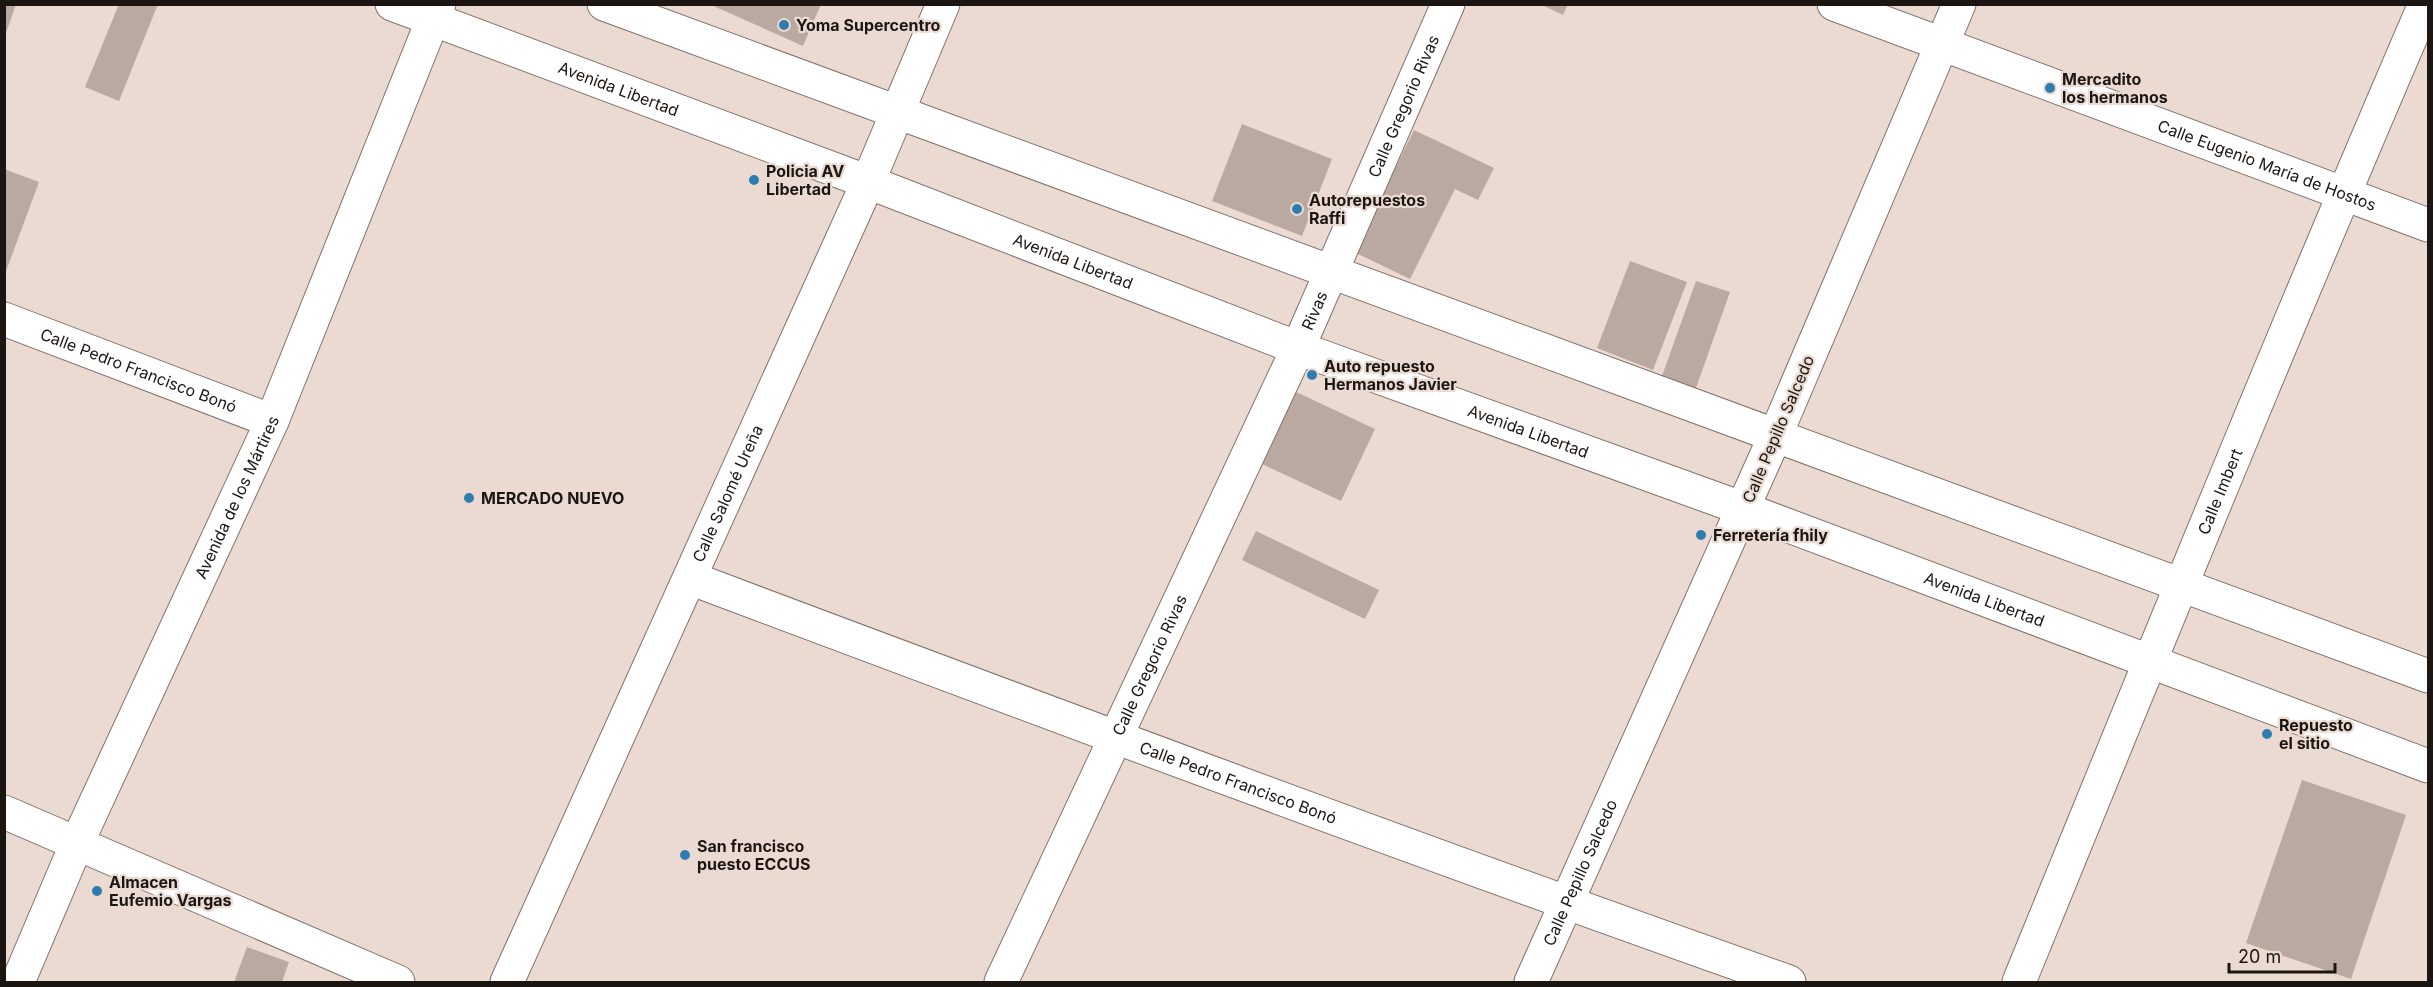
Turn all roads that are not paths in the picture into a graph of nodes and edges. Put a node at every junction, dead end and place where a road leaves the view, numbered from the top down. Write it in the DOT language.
graph roads {
  1 [pos="392,4"];
  2 [pos="604,4"];
  3 [pos="943,4"];
  4 [pos="1448,4"];
  5 [pos="1834,4"];
  6 [pos="1959,4"];
  7 [pos="2425,4"];
  8 [pos="437,12"];
  9 [pos="1943,45"];
  10 [pos="899,111"];
  11 [pos="868,182"];
  12 [pos="2343,194"];
  13 [pos="2428,225"];
  14 [pos="1331,272"];
  15 [pos="4,319"];
  16 [pos="1298,348"];
  17 [pos="272,421"];
  18 [pos="1776,434"];
  19 [pos="1744,509"];
  20 [pos="690,578"];
  21 [pos="2180,586"];
  22 [pos="2150,662"];
  23 [pos="2428,676"];
  24 [pos="1114,737"];
  25 [pos="2428,766"];
  26 [pos="4,812"];
  27 [pos="78,843"];
  28 [pos="1566,904"];
  29 [pos="18,982"];
  30 [pos="398,982"];
  31 [pos="507,982"];
  32 [pos="1001,982"];
  33 [pos="1532,982"];
  34 [pos="1789,982"];
  35 [pos="2019,982"];
  1 -- 8 [label="street, Avenida Libertad"];
  2 -- 10 [label="street"];
  3 -- 10 [label="street, Calle Salomé Ureña"];
  4 -- 14 [label="street, Calle Gregorio Rivas"];
  5 -- 9 [label="street, Calle Eugenio María de Hostos"];
  6 -- 9 [label="street, Calle Pepillo Salcedo"];
  7 -- 12 [label="street, Calle Imbert"];
  8 -- 11 [label="street, Avenida Libertad"];
  8 -- 17 [label="street, Avenida de los Mártires"];
  9 -- 12 [label="street, Calle Eugenio María de Hostos"];
  9 -- 18 [label="street, Calle Pepillo Salcedo"];
  10 -- 11 [label="street, Calle Salomé Ureña"];
  10 -- 14 [label="street"];
  11 -- 16 [label="street, Avenida Libertad"];
  11 -- 20 [label="street, Calle Salomé Ureña"];
  12 -- 13 [label="street, Calle Eugenio María de Hostos"];
  12 -- 21 [label="street, Calle Imbert"];
  14 -- 16 [label="street, Rivas"];
  14 -- 18 [label="street"];
  15 -- 17 [label="street, Calle Pedro Francisco Bonó"];
  16 -- 19 [label="street, Avenida Libertad"];
  16 -- 24 [label="street, Calle Gregorio Rivas"];
  17 -- 27 [label="street, Avenida de los Mártires"];
  18 -- 19 [label="street, Calle Pepillo Salcedo"];
  18 -- 21 [label="street"];
  19 -- 22 [label="street, Avenida Libertad"];
  19 -- 28 [label="street, Calle Pepillo Salcedo"];
  20 -- 24 [label="street, Calle Pedro Francisco Bonó"];
  20 -- 31 [label="street, Calle Salomé Ureña"];
  21 -- 22 [label="street, Calle Imbert"];
  21 -- 23 [label="street"];
  22 -- 25 [label="street, Avenida Libertad"];
  22 -- 35 [label="street, Calle Imbert"];
  24 -- 28 [label="street, Calle Pedro Francisco Bonó"];
  24 -- 32 [label="street, Calle Gregorio Rivas"];
  26 -- 27 [label="street"];
  27 -- 29 [label="street, Avenida de los Mártires"];
  27 -- 30 [label="street"];
  28 -- 33 [label="street, Calle Pepillo Salcedo"];
  28 -- 34 [label="street, Calle Pedro Francisco Bonó"];
}
